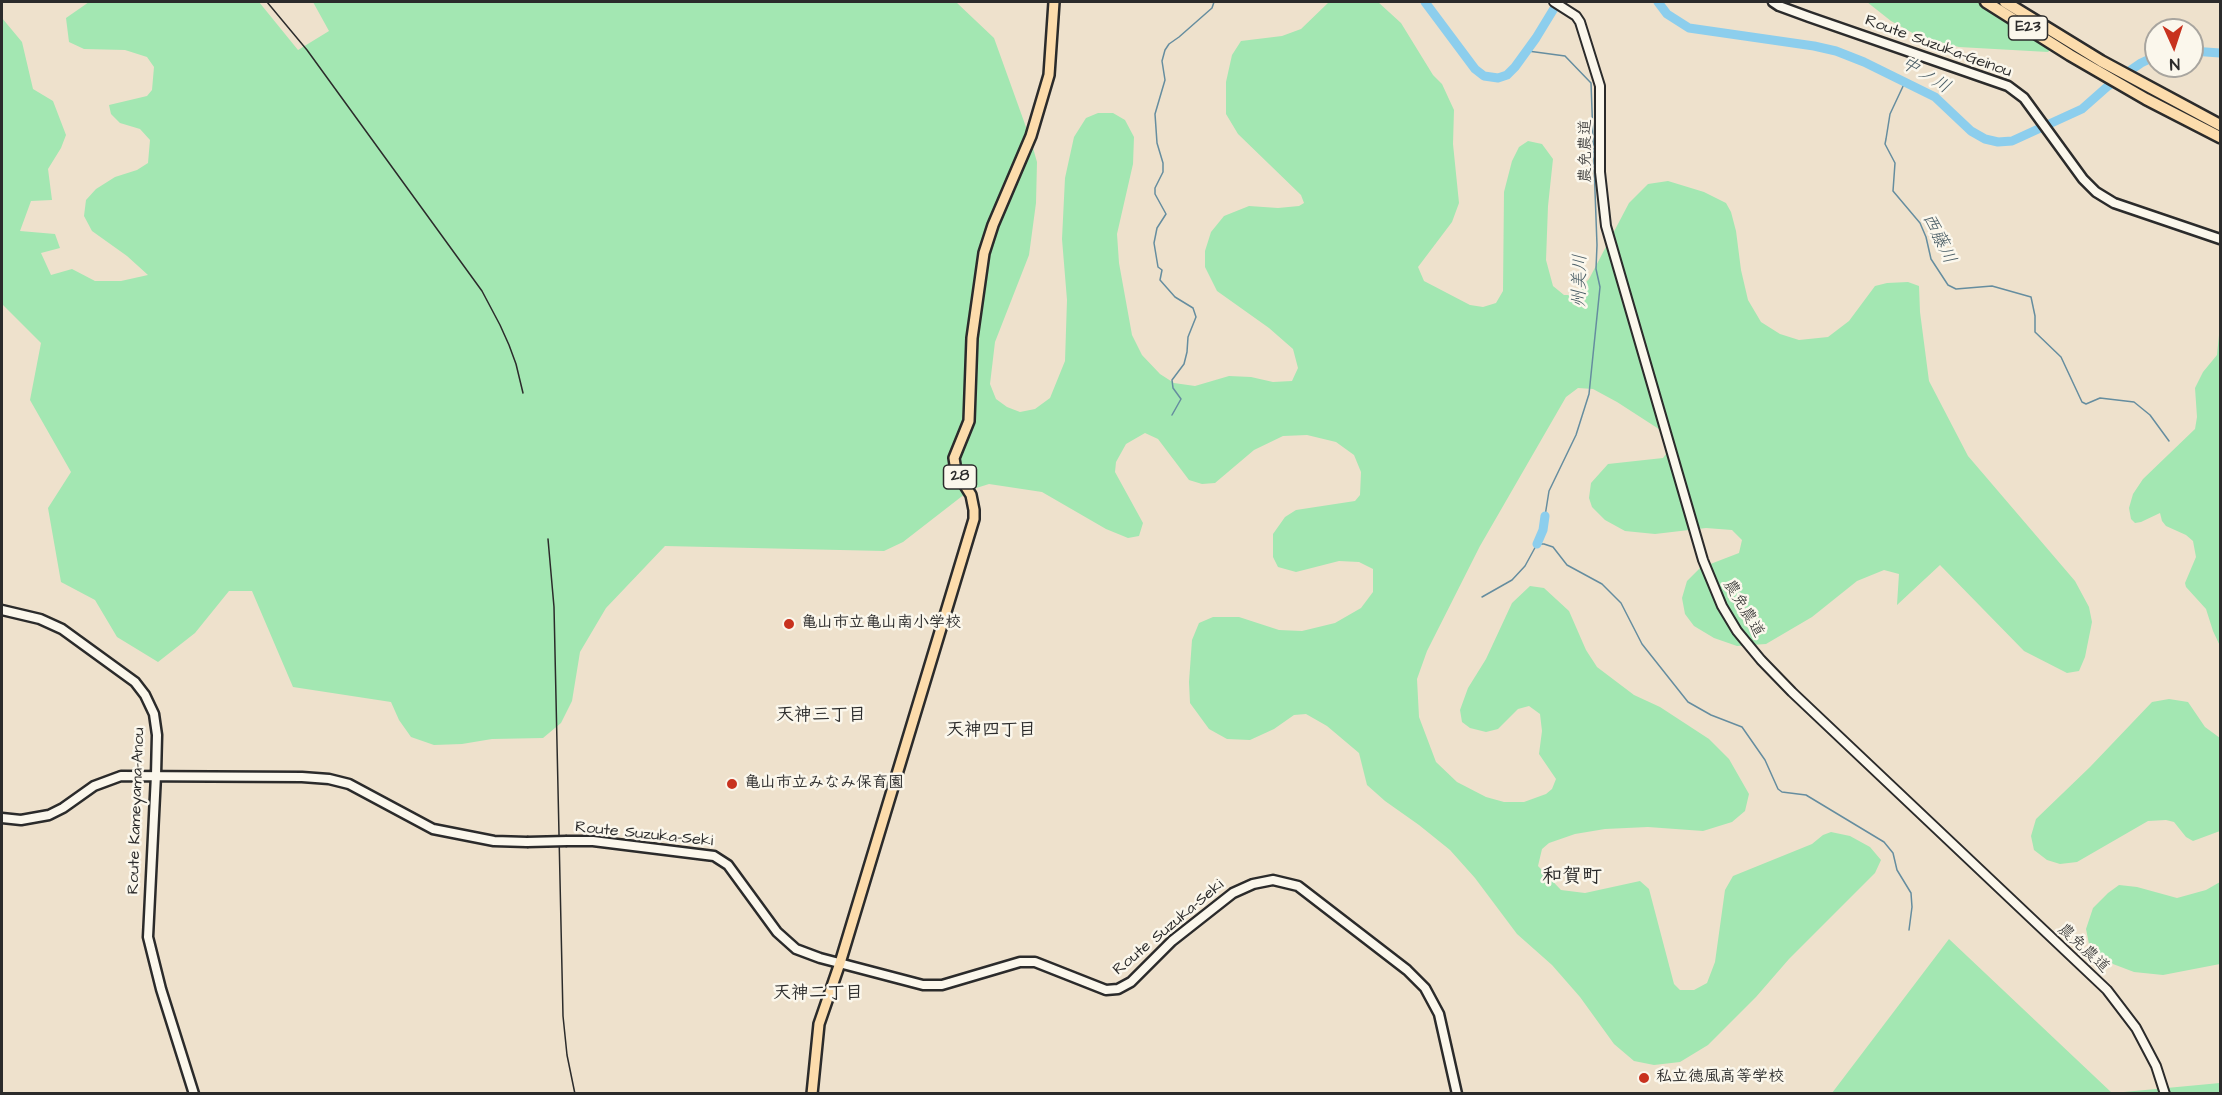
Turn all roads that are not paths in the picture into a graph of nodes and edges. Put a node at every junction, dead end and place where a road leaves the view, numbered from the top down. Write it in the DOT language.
graph roads {
  1 [pos="1054,2"];
  2 [pos="1554,2"];
  3 [pos="1773,2"];
  4 [pos="1986,2"];
  5 [pos="2005,2"];
  6 [pos="2073,50"];
  7 [pos="2149,94"];
  8 [pos="2220,125"];
  9 [pos="2220,137"];
  10 [pos="2220,238"];
  11 [pos="2,610"];
  12 [pos="156,775"];
  13 [pos="2,818"];
  14 [pos="840,963"];
  15 [pos="194,1094"];
  16 [pos="812,1094"];
  17 [pos="1457,1094"];
  18 [pos="2165,1094"];
  1 -- 14 [label="main road, 28"];
  2 -- 18 [label="street, 農免農道"];
  3 -- 10 [label="main road, Route Suzuka-Geinou"];
  4 -- 6 [label="highway, E23"];
  5 -- 6 [label="highway, E23"];
  6 -- 7 [label="highway, E23"];
  7 -- 8 [label="highway, E23"];
  7 -- 9 [label="highway, E23"];
  11 -- 12 [label="main road, Route Kameyama-Anou"];
  12 -- 13 [label="main road, Route Suzuka-Seki"];
  12 -- 14 [label="main road, Route Suzuka-Seki, bridge"];
  12 -- 15 [label="main road, Route Kameyama-Anou"];
  14 -- 16 [label="main road, 28"];
  14 -- 17 [label="main road, Route Suzuka-Seki"];
}
